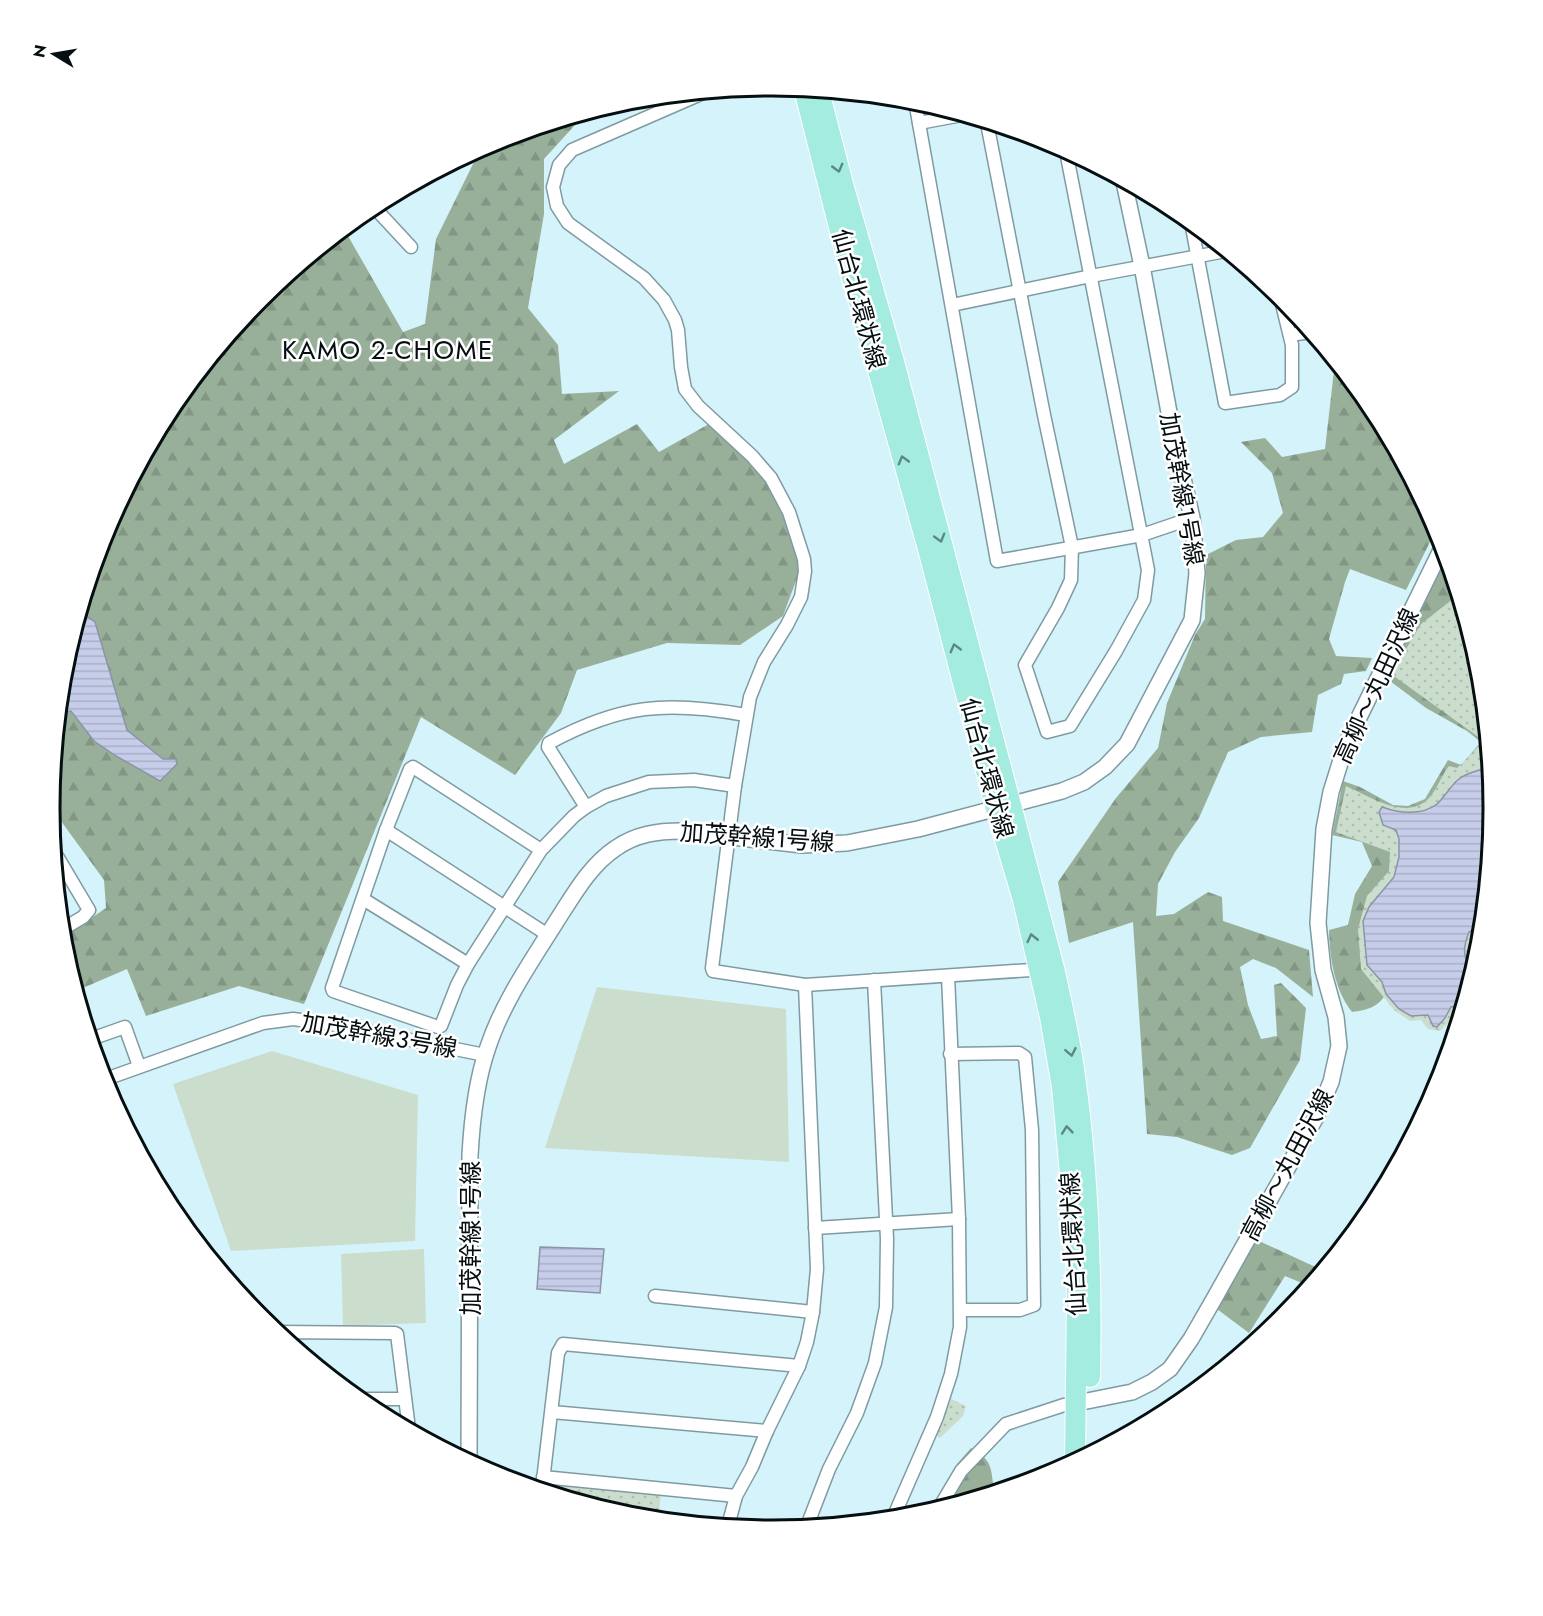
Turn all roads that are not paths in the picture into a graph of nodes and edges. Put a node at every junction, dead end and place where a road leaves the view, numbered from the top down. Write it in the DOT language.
graph roads {
  1 [pos="806,97"];
  2 [pos="821,98"];
  3 [pos="680,103"];
  4 [pos="917,112"];
  5 [pos="945,118"];
  6 [pos="919,123"];
  7 [pos="988,131"];
  8 [pos="1068,162"];
  9 [pos="1126,191"];
  10 [pos="380,214"];
  11 [pos="1194,236"];
  12 [pos="411,248"];
  13 [pos="1216,253"];
  14 [pos="1198,256"];
  15 [pos="1142,266"];
  16 [pos="1091,276"];
  17 [pos="1020,291"];
  18 [pos="952,305"];
  19 [pos="1285,316"];
  20 [pos="1301,333"];
  21 [pos="1290,335"];
  22 [pos="1192,518"];
  23 [pos="1142,535"];
  24 [pos="1072,547"];
  25 [pos="1437,558"];
  26 [pos="746,715"];
  27 [pos="735,786"];
  28 [pos="586,807"];
  29 [pos="1003,807"];
  30 [pos="386,830"];
  31 [pos="729,836"];
  32 [pos="541,850"];
  33 [pos="63,866"];
  34 [pos="363,898"];
  35 [pos="505,907"];
  36 [pos="70,925"];
  37 [pos="548,934"];
  38 [pos="468,964"];
  39 [pos="1047,969"];
  40 [pos="948,976"];
  41 [pos="874,980"];
  42 [pos="805,985"];
  43 [pos="98,1037"];
  44 [pos="950,1054"];
  45 [pos="485,1055"];
  46 [pos="139,1066"];
  47 [pos="113,1076"];
  48 [pos="959,1219"];
  49 [pos="886,1223"];
  50 [pos="815,1228"];
  51 [pos="655,1296"];
  52 [pos="961,1310"];
  53 [pos="813,1312"];
  54 [pos="290,1332"];
  55 [pos="799,1366"];
  56 [pos="405,1399"];
  57 [pos="376,1400"];
  58 [pos="1083,1402"];
  59 [pos="552,1412"];
  60 [pos="408,1419"];
  61 [pos="767,1431"];
  62 [pos="1087,1445"];
  63 [pos="1076,1450"];
  64 [pos="469,1451"];
  65 [pos="543,1483"];
  66 [pos="547,1483"];
  67 [pos="736,1496"];
  68 [pos="945,1498"];
  69 [pos="897,1508"];
  70 [pos="730,1518"];
  71 [pos="810,1518"];
  29 -- 1 [label="main road, 仙台北環状線, one-way"];
  2 -- 29 [label="main road, 仙台北環状線, one-way"];
  3 -- 26 [label="street"];
  4 -- 6 [label="street"];
  5 -- 6 [label="street"];
  6 -- 18 [label="street"];
  7 -- 17 [label="street"];
  8 -- 16 [label="street"];
  9 -- 15 [label="street, 加茂幹線1号線"];
  10 -- 12 [label="street"];
  11 -- 14 [label="street"];
  13 -- 14 [label="street"];
  14 -- 15 [label="street"];
  14 -- 21 [label="street"];
  15 -- 16 [label="street"];
  15 -- 22 [label="street, 加茂幹線1号線"];
  16 -- 17 [label="street"];
  16 -- 23 [label="street"];
  17 -- 18 [label="street"];
  17 -- 24 [label="street"];
  18 -- 24 [label="street"];
  19 -- 21 [label="street"];
  20 -- 21 [label="street"];
  22 -- 23 [label="street"];
  22 -- 29 [label="street, 加茂幹線1号線"];
  23 -- 24 [label="street"];
  23 -- 24 [label="street"];
  25 -- 58 [label="street, 高柳～丸田沢線"];
  26 -- 27 [label="street"];
  26 -- 28 [label="street"];
  27 -- 28 [label="street"];
  27 -- 31 [label="street"];
  28 -- 32 [label="street"];
  29 -- 31 [label="street, 加茂幹線1号線"];
  29 -- 39 [label="main road, 仙台北環状線"];
  30 -- 32 [label="street"];
  30 -- 34 [label="street"];
  30 -- 35 [label="street"];
  31 -- 37 [label="street, 加茂幹線1号線"];
  31 -- 42 [label="street"];
  32 -- 35 [label="street"];
  33 -- 36 [label="street"];
  34 -- 38 [label="street"];
  34 -- 38 [label="street"];
  35 -- 37 [label="street"];
  35 -- 38 [label="street"];
  37 -- 45 [label="street, 加茂幹線1号線"];
  39 -- 40 [label="street"];
  39 -- 58 [label="main road, 仙台北環状線"];
  40 -- 41 [label="street"];
  40 -- 44 [label="street"];
  41 -- 42 [label="street"];
  41 -- 49 [label="street"];
  42 -- 50 [label="street"];
  43 -- 46 [label="street"];
  44 -- 48 [label="street"];
  44 -- 52 [label="street"];
  45 -- 46 [label="street, 加茂幹線３号線"];
  45 -- 64 [label="street, 加茂幹線1号線"];
  46 -- 47 [label="street, 加茂幹線３号線"];
  48 -- 49 [label="street"];
  48 -- 52 [label="street"];
  49 -- 50 [label="street"];
  49 -- 71 [label="street"];
  50 -- 53 [label="street"];
  51 -- 53 [label="street"];
  52 -- 69 [label="street"];
  53 -- 55 [label="street"];
  54 -- 56 [label="street"];
  55 -- 59 [label="street"];
  55 -- 61 [label="street"];
  56 -- 57 [label="street"];
  56 -- 60 [label="street"];
  58 -- 62 [label="main road, 仙台北環状線"];
  58 -- 63 [label="main road, 仙台北環状線"];
  58 -- 68 [label="street"];
  59 -- 61 [label="street"];
  59 -- 65 [label="street"];
  61 -- 67 [label="street"];
  66 -- 67 [label="street"];
  67 -- 70 [label="street"];
}
